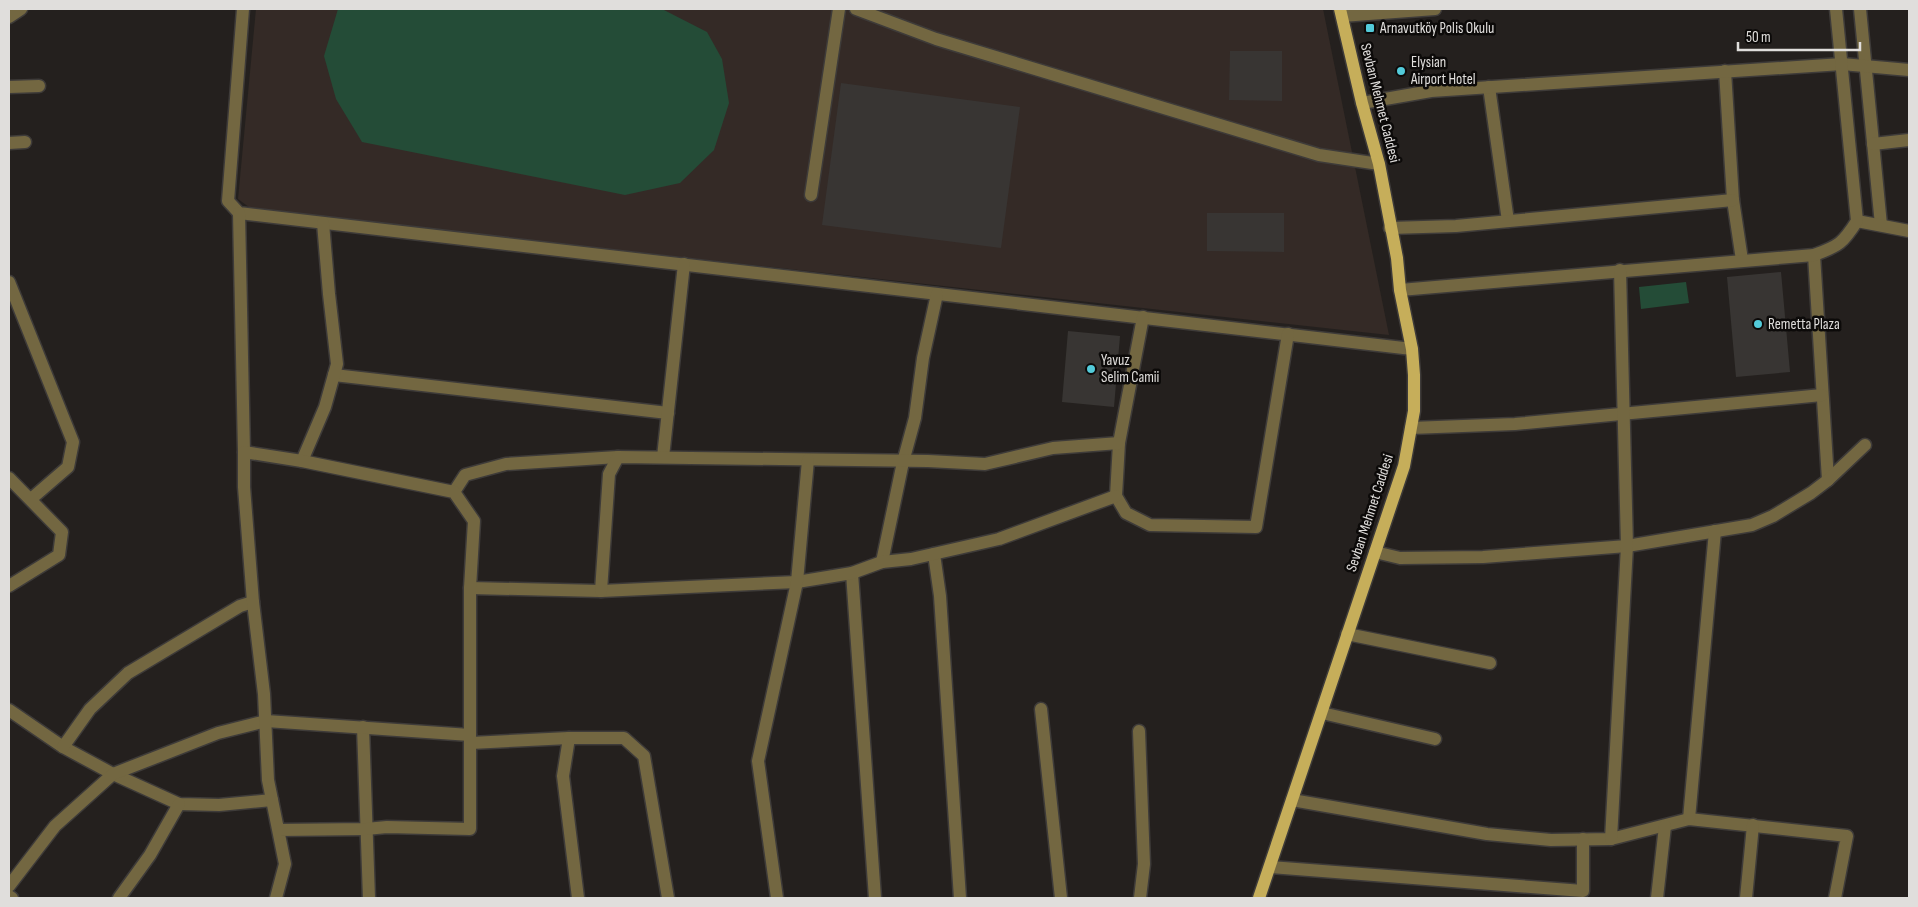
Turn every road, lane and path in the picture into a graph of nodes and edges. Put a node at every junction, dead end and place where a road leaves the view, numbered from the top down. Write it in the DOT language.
graph roads {
  1 [pos="21,9"];
  2 [pos="243,9"];
  3 [pos="839,9"];
  4 [pos="856,9"];
  5 [pos="1435,9"];
  6 [pos="1836,9"];
  7 [pos="1860,9"];
  8 [pos="1341,13"];
  9 [pos="9,17"];
  10 [pos="1842,64"];
  11 [pos="1866,66"];
  12 [pos="1909,70"];
  13 [pos="1725,71"];
  14 [pos="39,86"];
  15 [pos="9,87"];
  16 [pos="1490,87"];
  17 [pos="1362,103"];
  18 [pos="1909,140"];
  19 [pos="25,142"];
  20 [pos="9,143"];
  21 [pos="1873,144"];
  22 [pos="1379,164"];
  23 [pos="811,196"];
  24 [pos="1733,200"];
  25 [pos="239,213"];
  26 [pos="1857,221"];
  27 [pos="1508,222"];
  28 [pos="323,223"];
  29 [pos="1882,226"];
  30 [pos="1390,228"];
  31 [pos="1909,231"];
  32 [pos="1814,254"];
  33 [pos="1742,260"];
  34 [pos="684,264"];
  35 [pos="1620,270"];
  36 [pos="9,285"];
  37 [pos="1400,290"];
  38 [pos="937,294"];
  39 [pos="1143,318"];
  40 [pos="1288,334"];
  41 [pos="1412,349"];
  42 [pos="334,375"];
  43 [pos="1822,395"];
  44 [pos="668,413"];
  45 [pos="1624,414"];
  46 [pos="1411,428"];
  47 [pos="1119,443"];
  48 [pos="1865,445"];
  49 [pos="244,452"];
  50 [pos="618,457"];
  51 [pos="663,457"];
  52 [pos="808,460"];
  53 [pos="302,461"];
  54 [pos="904,462"];
  55 [pos="9,478"];
  56 [pos="1828,480"];
  57 [pos="454,492"];
  58 [pos="1116,496"];
  59 [pos="30,500"];
  60 [pos="1715,531"];
  61 [pos="1627,546"];
  62 [pos="1375,552"];
  63 [pos="934,554"];
  64 [pos="882,562"];
  65 [pos="852,574"];
  66 [pos="797,582"];
  67 [pos="9,586"];
  68 [pos="470,588"];
  69 [pos="601,591"];
  70 [pos="253,602"];
  71 [pos="1348,634"];
  72 [pos="1490,663"];
  73 [pos="1041,709"];
  74 [pos="9,710"];
  75 [pos="1322,712"];
  76 [pos="266,721"];
  77 [pos="363,727"];
  78 [pos="1138,732"];
  79 [pos="570,738"];
  80 [pos="470,739"];
  81 [pos="1435,739"];
  82 [pos="63,747"];
  83 [pos="112,774"];
  84 [pos="272,800"];
  85 [pos="1292,800"];
  86 [pos="179,804"];
  87 [pos="1689,819"];
  88 [pos="1665,826"];
  89 [pos="1753,826"];
  90 [pos="366,829"];
  91 [pos="278,830"];
  92 [pos="1583,839"];
  93 [pos="1612,839"];
  94 [pos="1270,867"];
  95 [pos="9,886"];
  96 [pos="119,898"];
  97 [pos="276,898"];
  98 [pos="369,898"];
  99 [pos="578,898"];
  100 [pos="668,898"];
  101 [pos="777,898"];
  102 [pos="875,898"];
  103 [pos="960,898"];
  104 [pos="1061,898"];
  105 [pos="1140,898"];
  106 [pos="1259,898"];
  107 [pos="1657,898"];
  108 [pos="1746,898"];
  109 [pos="1835,898"];
  1 -- 9 [label="street"];
  2 -- 25 [label="street"];
  3 -- 23 [label="street"];
  4 -- 22 [label="street"];
  5 -- 8 [label="street"];
  6 -- 10 [label="street"];
  7 -- 11 [label="street"];
  8 -- 17 [label="main road, Sevban Mehmet Caddesi"];
  10 -- 11 [label="street"];
  10 -- 13 [label="street"];
  10 -- 26 [label="street"];
  11 -- 12 [label="street"];
  11 -- 21 [label="street"];
  13 -- 16 [label="street"];
  13 -- 24 [label="street"];
  14 -- 15 [label="street"];
  16 -- 17 [label="street"];
  16 -- 27 [label="street"];
  17 -- 22 [label="main road, Sevban Mehmet Caddesi"];
  18 -- 21 [label="street"];
  19 -- 20 [label="street"];
  21 -- 29 [label="street"];
  22 -- 30 [label="main road, Sevban Mehmet Caddesi"];
  24 -- 27 [label="street"];
  24 -- 33 [label="street"];
  25 -- 28 [label="street"];
  25 -- 49 [label="street"];
  26 -- 29 [label="street"];
  26 -- 32 [label="street"];
  27 -- 30 [label="street"];
  28 -- 34 [label="street"];
  28 -- 42 [label="street"];
  29 -- 31 [label="street"];
  30 -- 37 [label="main road, Sevban Mehmet Caddesi"];
  32 -- 33 [label="street"];
  32 -- 43 [label="street"];
  33 -- 35 [label="street"];
  34 -- 38 [label="street"];
  34 -- 44 [label="street"];
  35 -- 37 [label="street"];
  35 -- 45 [label="street"];
  36 -- 59 [label="street"];
  37 -- 41 [label="main road, Sevban Mehmet Caddesi"];
  38 -- 39 [label="street"];
  38 -- 54 [label="street"];
  39 -- 40 [label="street"];
  39 -- 47 [label="street"];
  40 -- 41 [label="street"];
  40 -- 58 [label="street"];
  41 -- 46 [label="main road, Sevban Mehmet Caddesi"];
  42 -- 44 [label="street"];
  42 -- 53 [label="street"];
  43 -- 45 [label="street"];
  43 -- 56 [label="street"];
  44 -- 51 [label="street"];
  45 -- 46 [label="street"];
  45 -- 61 [label="street"];
  46 -- 62 [label="main road, Sevban Mehmet Caddesi"];
  47 -- 54 [label="street"];
  47 -- 58 [label="street"];
  48 -- 56 [label="street"];
  49 -- 53 [label="street"];
  49 -- 70 [label="street"];
  50 -- 51 [label="street"];
  50 -- 57 [label="street"];
  50 -- 69 [label="street"];
  51 -- 52 [label="street"];
  52 -- 54 [label="street"];
  52 -- 66 [label="street"];
  53 -- 57 [label="street"];
  54 -- 64 [label="street"];
  55 -- 59 [label="street"];
  56 -- 60 [label="street"];
  57 -- 68 [label="street"];
  58 -- 63 [label="street"];
  59 -- 67 [label="street"];
  60 -- 61 [label="street"];
  60 -- 87 [label="street"];
  61 -- 62 [label="street"];
  61 -- 93 [label="street"];
  62 -- 71 [label="main road, Sevban Mehmet Caddesi"];
  63 -- 64 [label="street"];
  63 -- 103 [label="street"];
  64 -- 65 [label="street"];
  65 -- 66 [label="street"];
  65 -- 102 [label="street"];
  66 -- 69 [label="street"];
  66 -- 101 [label="street"];
  68 -- 69 [label="street"];
  68 -- 80 [label="street"];
  70 -- 76 [label="street"];
  70 -- 82 [label="street"];
  71 -- 72 [label="street"];
  71 -- 75 [label="main road, Sevban Mehmet Caddesi"];
  73 -- 104 [label="street"];
  74 -- 82 [label="street"];
  75 -- 81 [label="street"];
  75 -- 85 [label="main road, Sevban Mehmet Caddesi"];
  76 -- 77 [label="street"];
  76 -- 83 [label="street"];
  76 -- 84 [label="street"];
  77 -- 80 [label="street"];
  77 -- 90 [label="street"];
  78 -- 105 [label="street"];
  79 -- 80 [label="street"];
  79 -- 99 [label="street"];
  79 -- 100 [label="street"];
  80 -- 90 [label="street"];
  82 -- 83 [label="street"];
  83 -- 86 [label="street"];
  83 -- 95 [label="street"];
  84 -- 86 [label="street"];
  84 -- 91 [label="street"];
  85 -- 92 [label="street"];
  85 -- 94 [label="main road, Sevban Mehmet Caddesi"];
  86 -- 96 [label="street"];
  87 -- 88 [label="street"];
  87 -- 89 [label="street"];
  88 -- 93 [label="street"];
  88 -- 107 [label="street"];
  89 -- 108 [label="street"];
  89 -- 109 [label="street"];
  90 -- 91 [label="street"];
  90 -- 98 [label="street"];
  91 -- 97 [label="street"];
  92 -- 93 [label="street"];
  92 -- 94 [label="street"];
  94 -- 106 [label="main road, Sevban Mehmet Caddesi"];
}
